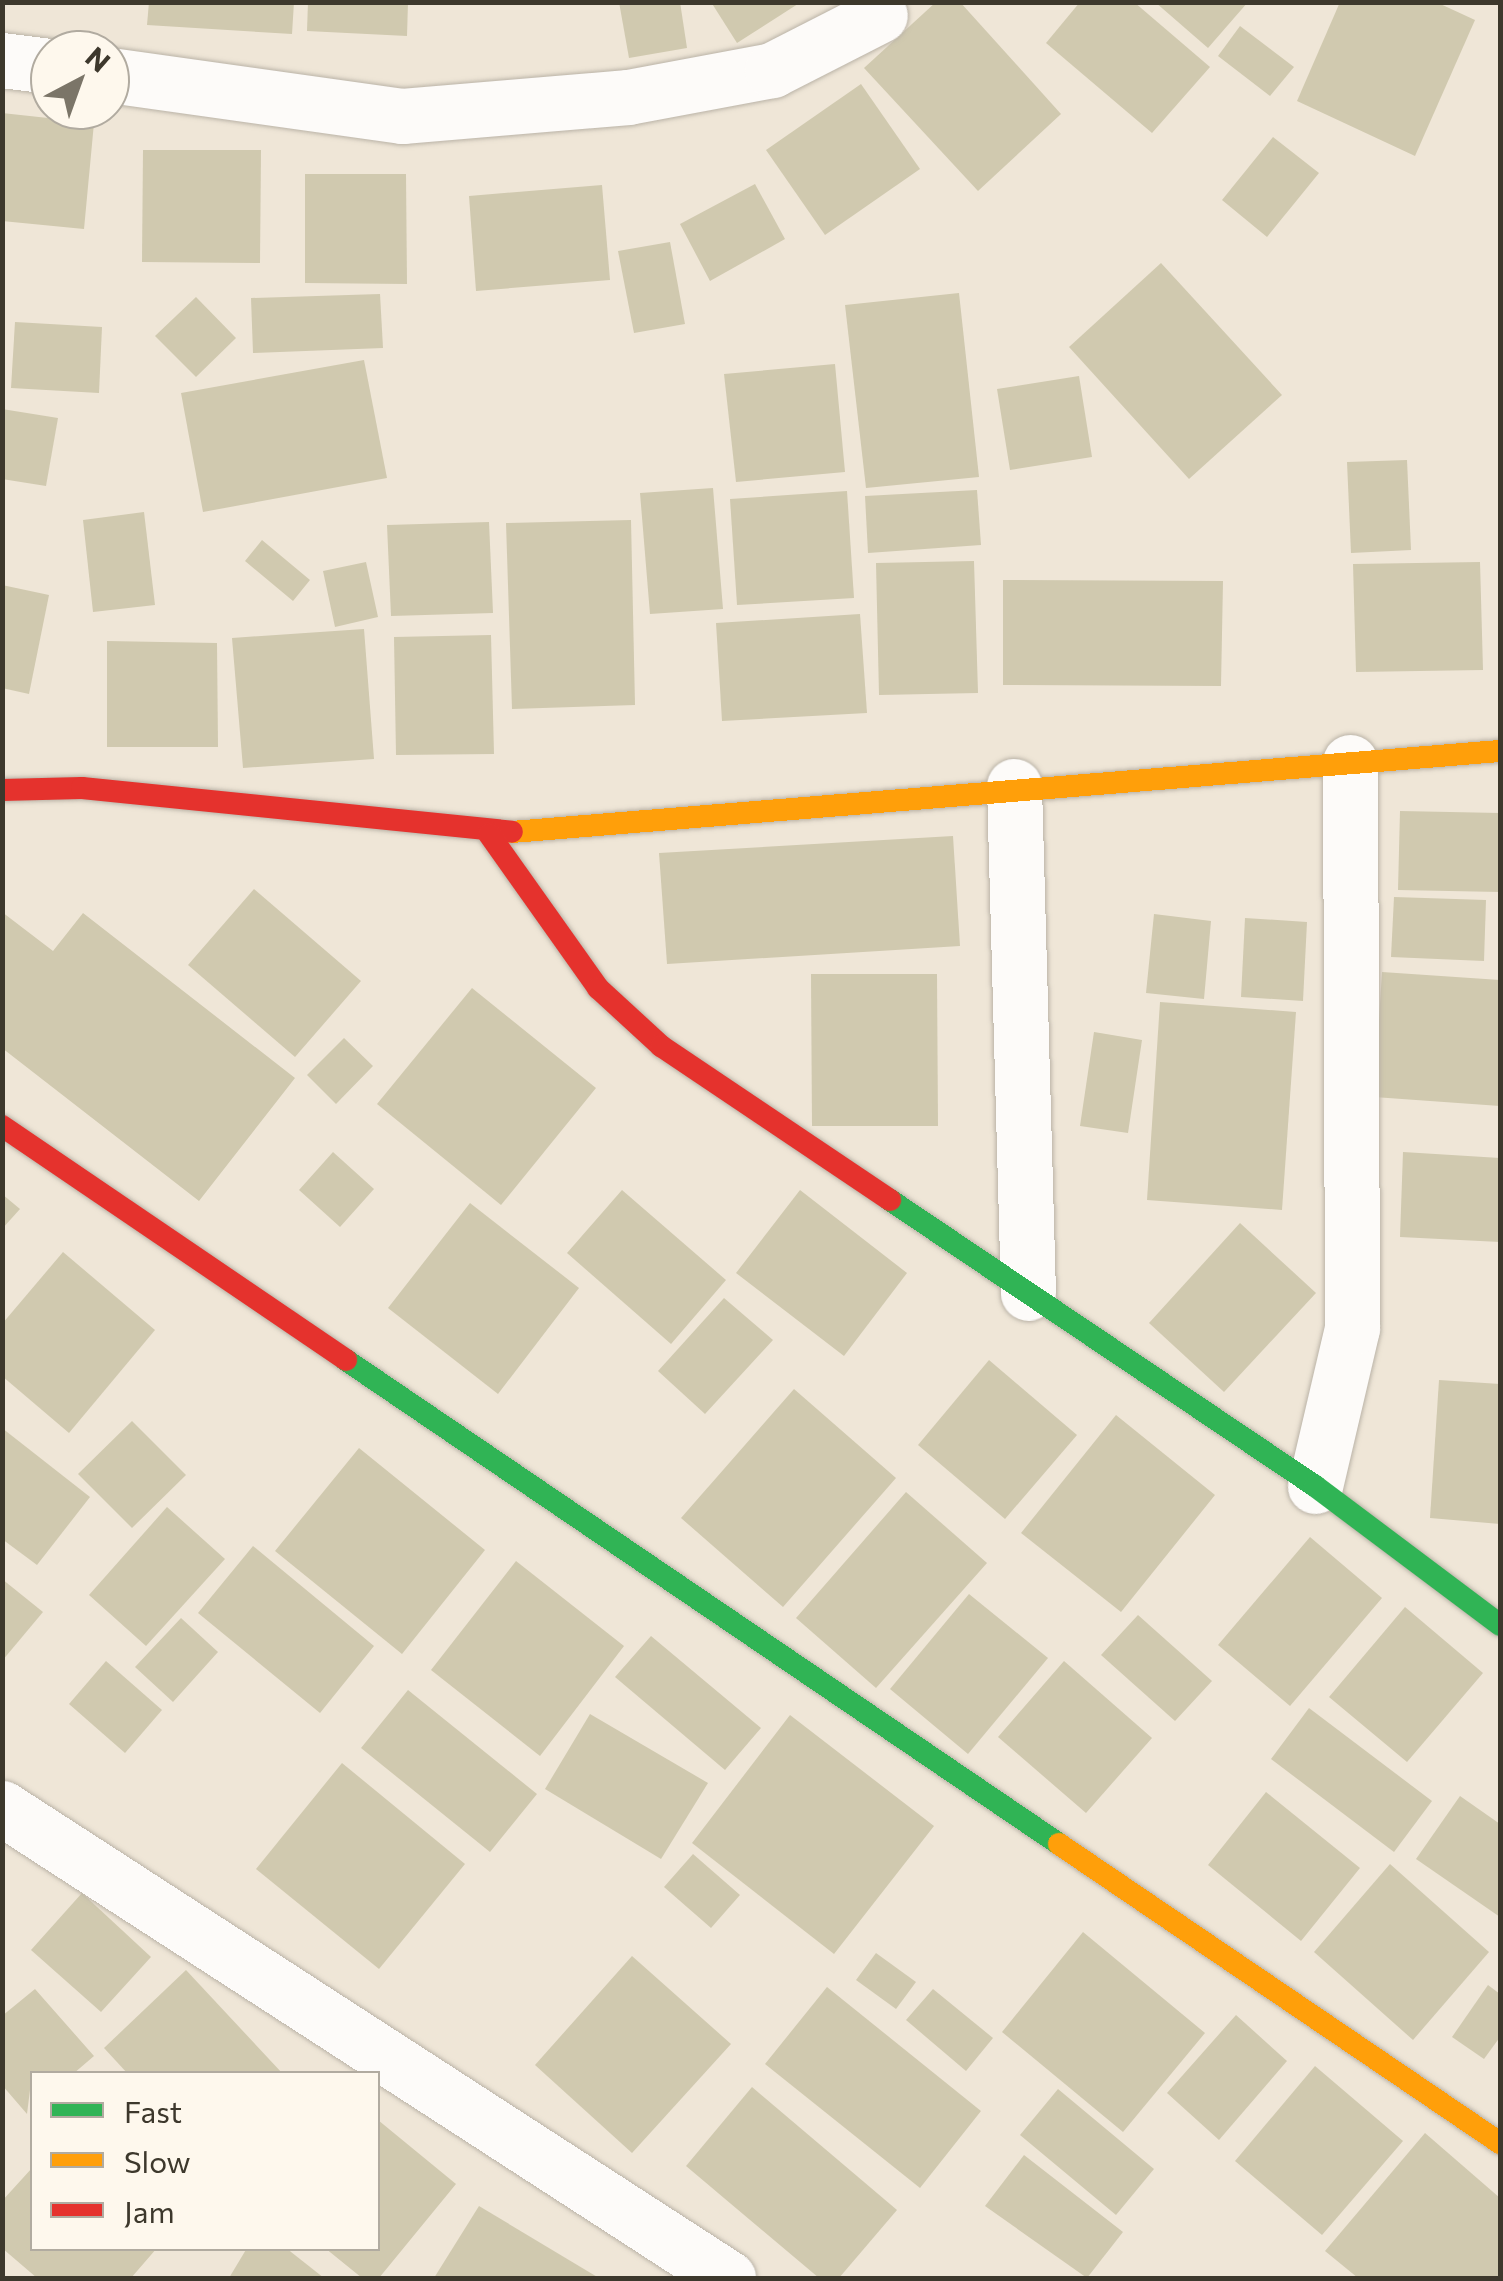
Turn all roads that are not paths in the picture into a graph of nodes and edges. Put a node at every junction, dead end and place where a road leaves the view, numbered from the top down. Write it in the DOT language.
graph roads {
  1 [pos="880,15"];
  2 [pos="2,60"];
  3 [pos="30,64"];
  4 [pos="130,78"];
  5 [pos="1500,751"];
  6 [pos="1350,762"];
  7 [pos="1014,786"];
  8 [pos="2,790"];
  9 [pos="489,834"];
  10 [pos="2,1126"];
  11 [pos="1028,1293"];
  12 [pos="1315,1486"];
  13 [pos="1500,1626"];
  14 [pos="2,1808"];
  15 [pos="1500,2143"];
  16 [pos="728,2278"];
  1 -- 4 [label="street"];
  2 -- 3 [label="street"];
  5 -- 6 [label="street"];
  6 -- 7 [label="street"];
  6 -- 12 [label="street"];
  7 -- 9 [label="street"];
  7 -- 11 [label="street"];
  8 -- 9 [label="street"];
  9 -- 11 [label="street"];
  10 -- 15 [label="street"];
  11 -- 12 [label="street"];
  12 -- 13 [label="street"];
  14 -- 16 [label="street"];
}
